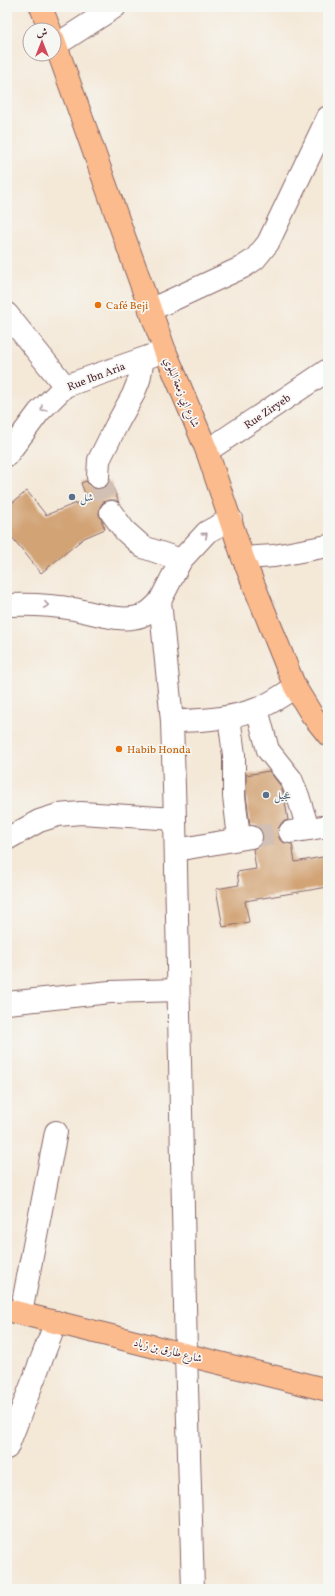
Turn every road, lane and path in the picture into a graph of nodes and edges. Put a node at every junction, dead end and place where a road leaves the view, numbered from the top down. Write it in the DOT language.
graph roads {
  1 [pos="41,7"];
  2 [pos="115,7"];
  3 [pos="47,22"];
  4 [pos="62,34"];
  5 [pos="62,62"];
  6 [pos="328,117"];
  7 [pos="150,310"];
  8 [pos="7,314"];
  9 [pos="165,351"];
  10 [pos="143,359"];
  11 [pos="328,370"];
  12 [pos="65,386"];
  13 [pos="206,451"];
  14 [pos="7,455"];
  15 [pos="98,477"];
  16 [pos="111,512"];
  17 [pos="231,519"];
  18 [pos="328,546"];
  19 [pos="243,558"];
  20 [pos="181,560"];
  21 [pos="160,601"];
  22 [pos="7,605"];
  23 [pos="294,687"];
  24 [pos="257,709"];
  25 [pos="228,717"];
  26 [pos="172,721"];
  27 [pos="328,734"];
  28 [pos="268,750"];
  29 [pos="234,755"];
  30 [pos="175,819"];
  31 [pos="309,829"];
  32 [pos="7,839"];
  33 [pos="176,850"];
  34 [pos="178,990"];
  35 [pos="7,1003"];
  36 [pos="56,1132"];
  37 [pos="14,1311"];
  38 [pos="56,1322"];
  39 [pos="186,1354"];
  40 [pos="328,1390"];
  41 [pos="7,1448"];
  42 [pos="193,1589"];
  1 -- 3 [label="main road, شارع ابي زمعة البلوي"];
  2 -- 4 [label="street"];
  5 -- 7 [label="main road, شارع ابي زمعة البلوي"];
  6 -- 7 [label="street"];
  7 -- 9 [label="main road, شارع ابي زمعة البلوي"];
  8 -- 12 [label="street"];
  9 -- 10 [label="street, Rue Ibn Aria"];
  9 -- 13 [label="main road, شارع ابي زمعة البلوي"];
  10 -- 12 [label="street, Rue Ibn Aria"];
  10 -- 15 [label="street"];
  11 -- 13 [label="street, Rue Ziryeb"];
  12 -- 14 [label="street, Rue Ibn Aria, one-way"];
  13 -- 17 [label="main road, شارع ابي زمعة البلوي"];
  16 -- 20 [label="street"];
  17 -- 19 [label="main road, شارع ابي زمعة البلوي"];
  20 -- 17 [label="street, one-way"];
  18 -- 19 [label="street"];
  19 -- 23 [label="main road, شارع ابي زمعة البلوي"];
  20 -- 21 [label="street"];
  22 -- 21 [label="street, one-way"];
  21 -- 26 [label="street"];
  23 -- 24 [label="street"];
  23 -- 27 [label="main road, شارع ابي زمعة البلوي"];
  24 -- 25 [label="street"];
  24 -- 28 [label="street"];
  25 -- 26 [label="street"];
  25 -- 29 [label="street"];
  26 -- 30 [label="street"];
  28 -- 29 [label="street"];
  28 -- 31 [label="street"];
  29 -- 33 [label="street"];
  30 -- 32 [label="street"];
  30 -- 33 [label="street"];
  33 -- 34 [label="street"];
  34 -- 35 [label="street"];
  34 -- 39 [label="street"];
  36 -- 37 [label="street"];
  37 -- 38 [label="main road, شارع طارق بن زياد"];
  38 -- 39 [label="main road, شارع طارق بن زياد"];
  38 -- 41 [label="street"];
  39 -- 40 [label="main road, شارع طارق بن زياد"];
  39 -- 42 [label="street"];
}
